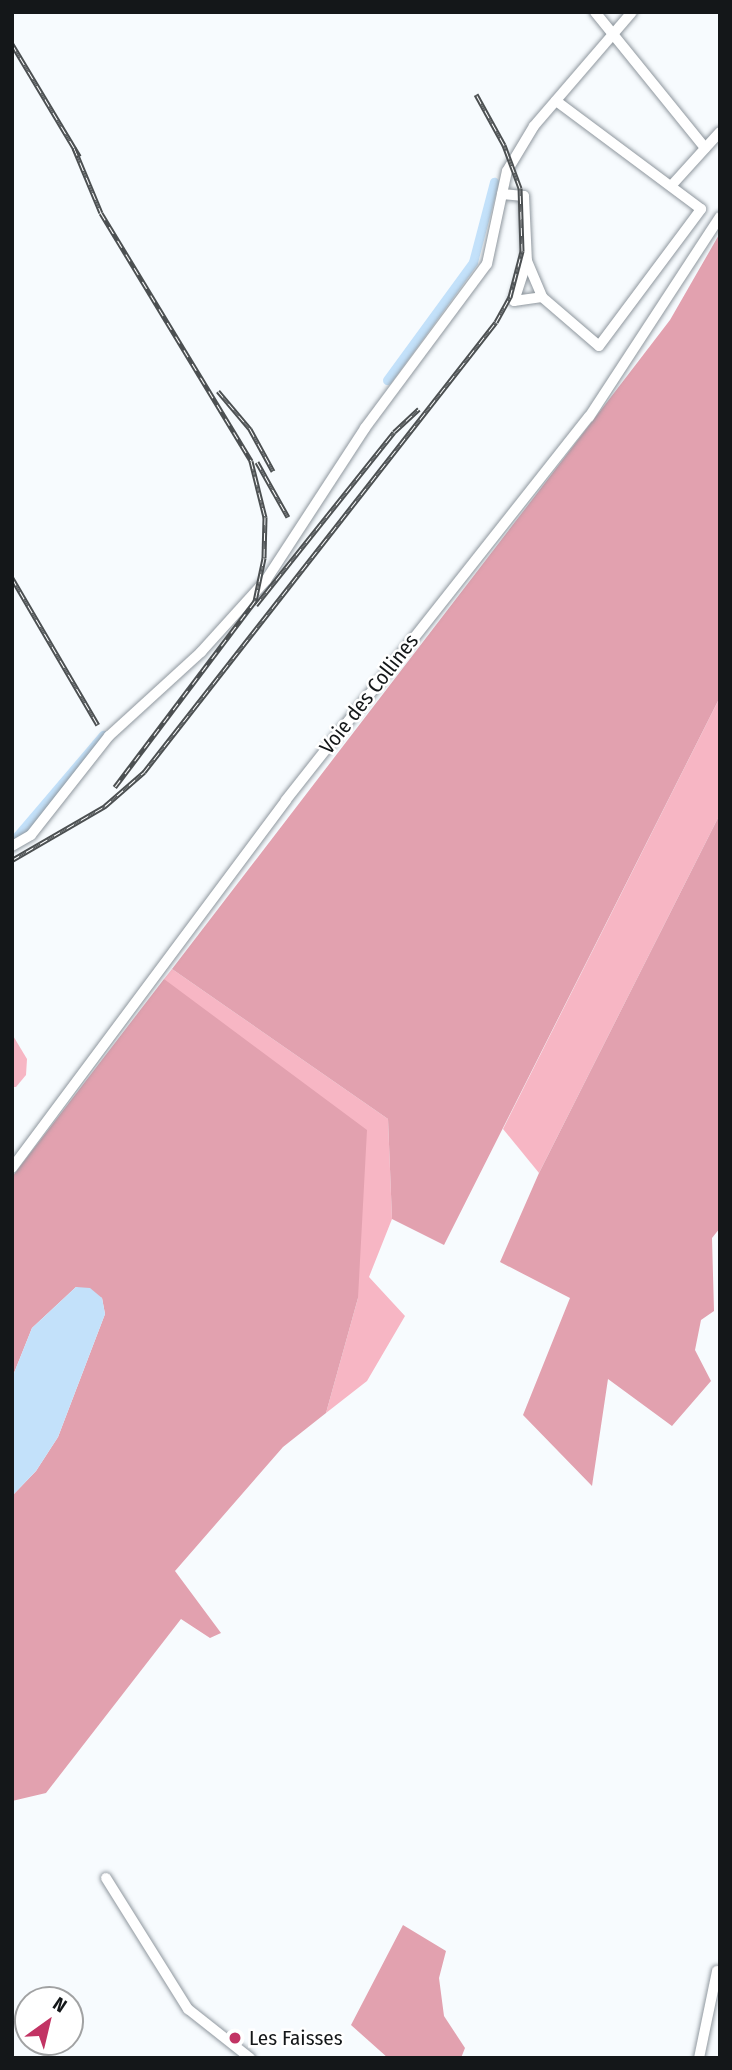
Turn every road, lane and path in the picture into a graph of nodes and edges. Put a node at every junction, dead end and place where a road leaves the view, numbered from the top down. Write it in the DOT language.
graph roads {
  1 [pos="595,12"];
  2 [pos="632,12"];
  3 [pos="612,36"];
  4 [pos="556,101"];
  5 [pos="720,132"];
  6 [pos="705,148"];
  7 [pos="671,186"];
  8 [pos="502,194"];
  9 [pos="720,217"];
  10 [pos="527,261"];
  11 [pos="542,297"];
  12 [pos="12,846"];
  13 [pos="12,1168"];
  14 [pos="106,1878"];
  15 [pos="717,1971"];
  16 [pos="250,2058"];
  17 [pos="699,2058"];
  1 -- 3 [label="street"];
  2 -- 3 [label="street"];
  3 -- 4 [label="street"];
  3 -- 6 [label="street"];
  4 -- 7 [label="street"];
  4 -- 8 [label="street"];
  5 -- 6 [label="street"];
  6 -- 7 [label="street"];
  7 -- 11 [label="street"];
  8 -- 10 [label="street"];
  8 -- 12 [label="street"];
  9 -- 13 [label="street, Voie des Collines"];
  10 -- 11 [label="street"];
  10 -- 11 [label="street"];
  14 -- 16 [label="street"];
  15 -- 17 [label="street"];
}
